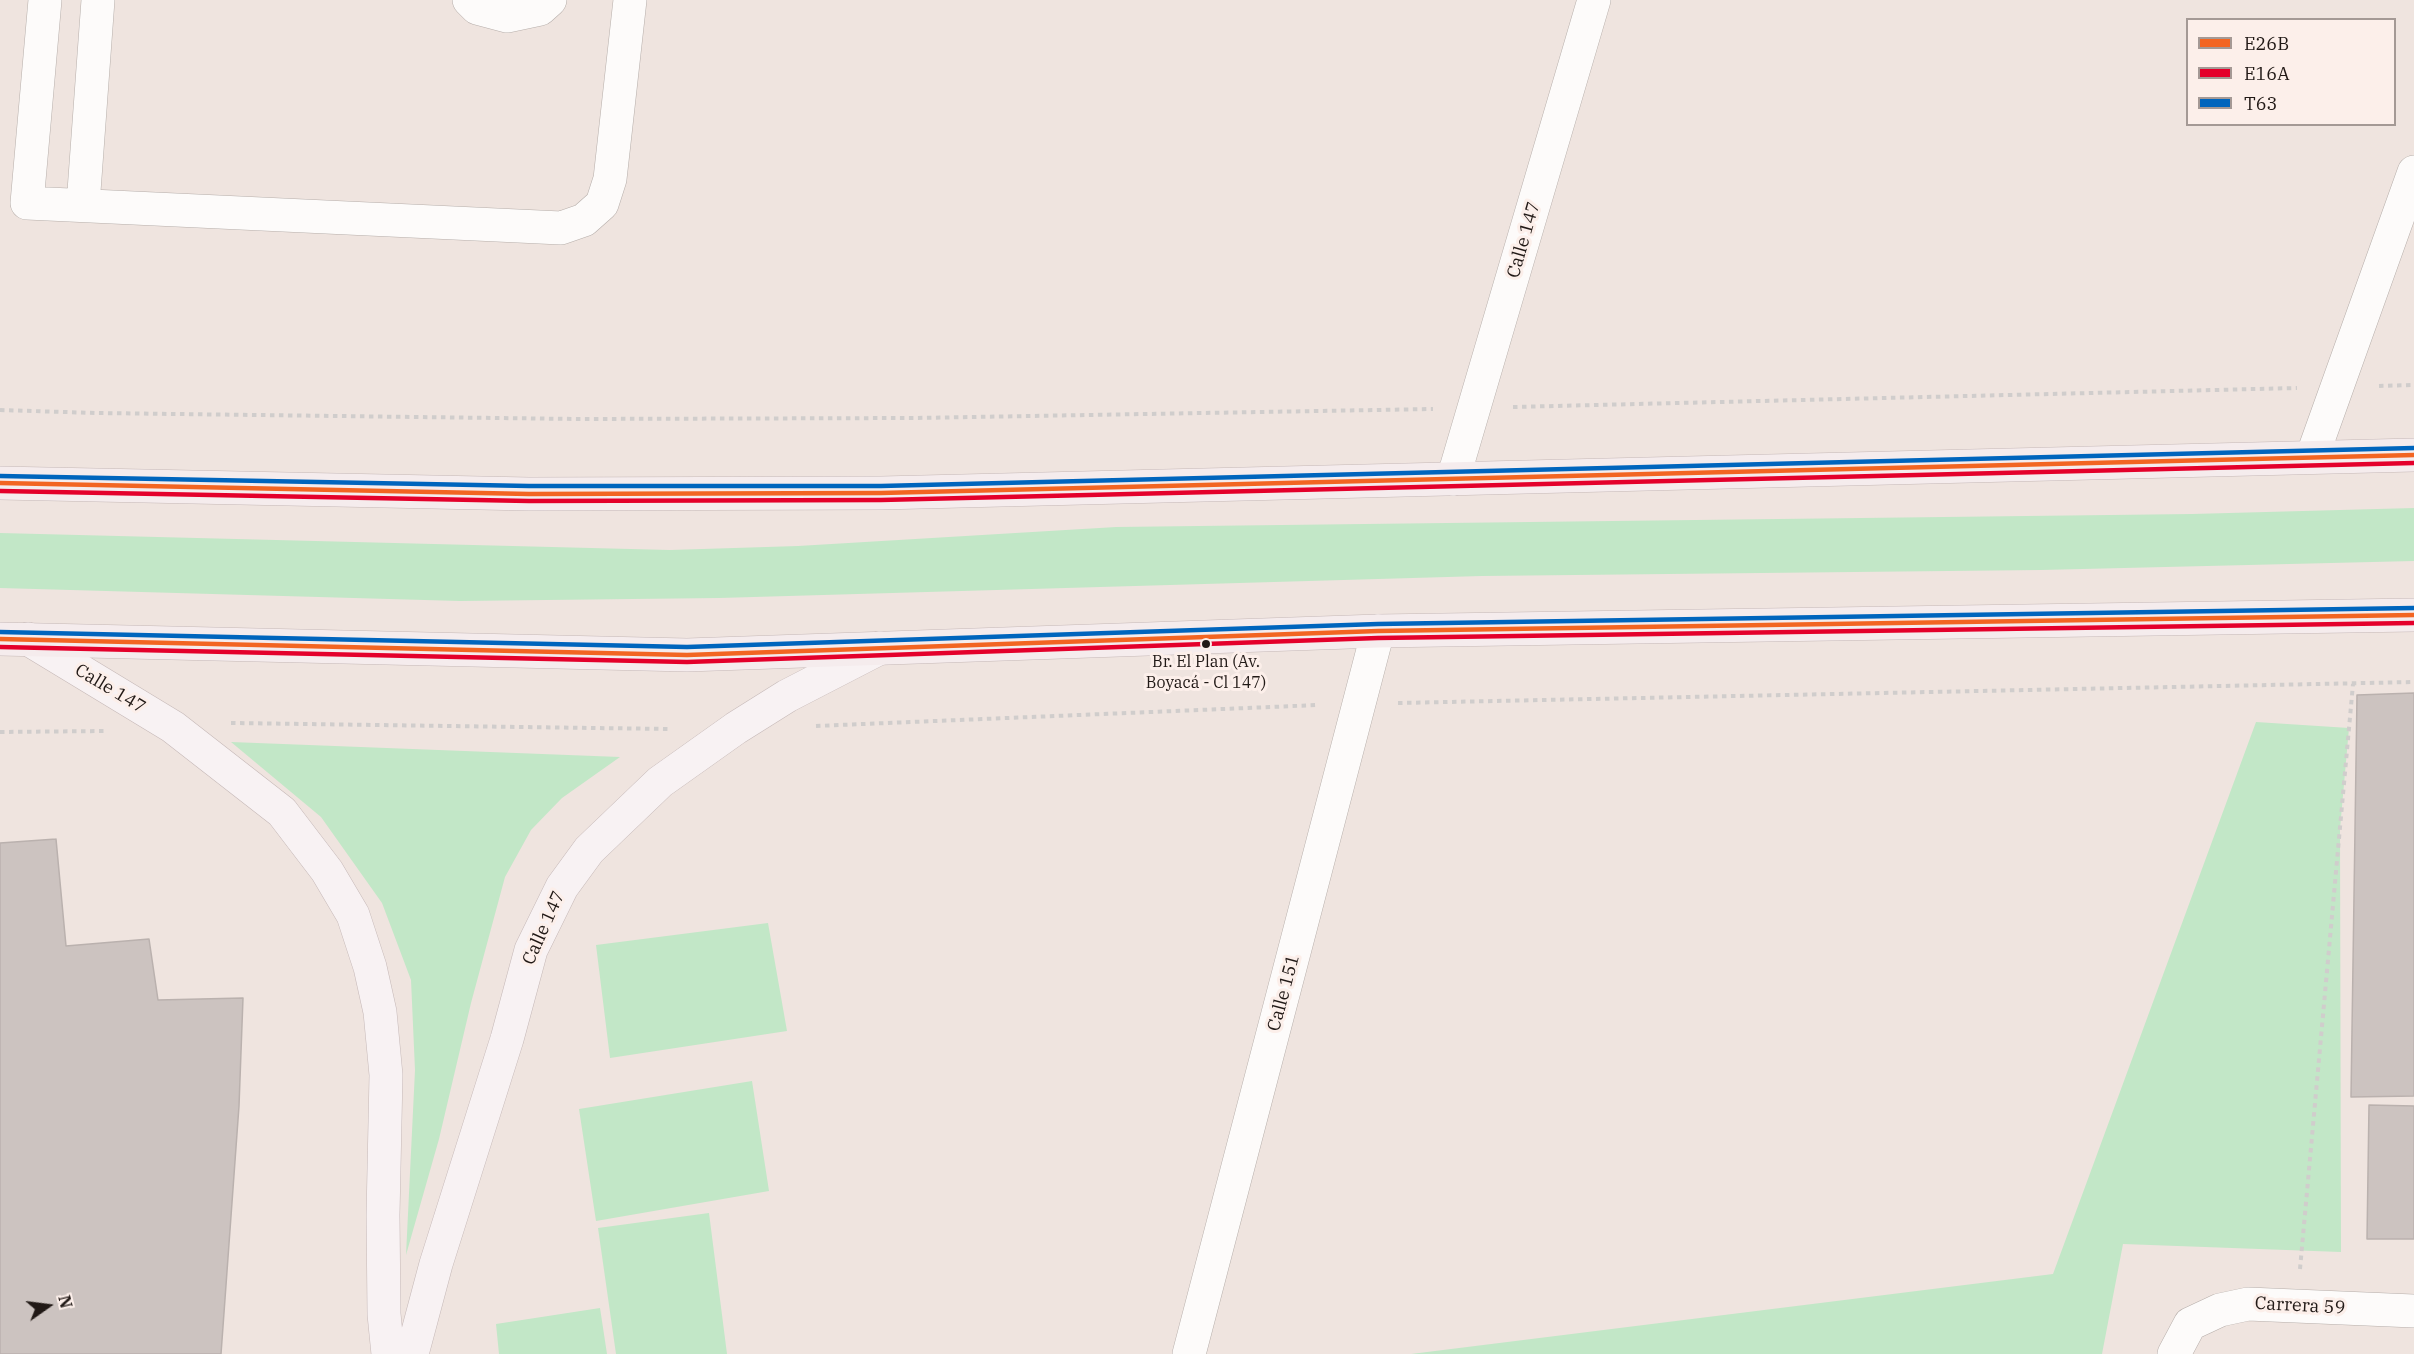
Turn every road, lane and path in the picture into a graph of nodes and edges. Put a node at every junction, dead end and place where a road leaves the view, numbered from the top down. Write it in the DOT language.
graph roads {
  1 [pos="45,0"];
  2 [pos="98,0"];
  3 [pos="469,0"];
  4 [pos="550,0"];
  5 [pos="630,0"];
  6 [pos="1594,0"];
  7 [pos="2414,172"];
  8 [pos="83,205"];
  9 [pos="2414,385"];
  10 [pos="2336,387"];
  11 [pos="1474,408"];
  12 [pos="0,410"];
  13 [pos="2414,456"];
  14 [pos="2312,458"];
  15 [pos="1453,479"];
  16 [pos="0,483"];
  17 [pos="2414,615"];
  18 [pos="1378,631"];
  19 [pos="14,639"];
  20 [pos="880,648"];
  21 [pos="2414,682"];
  22 [pos="2353,684"];
  23 [pos="1359,704"];
  24 [pos="806,726"];
  25 [pos="173,727"];
  26 [pos="669,729"];
  27 [pos="106,731"];
  28 [pos="0,732"];
  29 [pos="2298,1306"];
  30 [pos="2414,1311"];
  31 [pos="388,1354"];
  32 [pos="412,1354"];
  33 [pos="1189,1354"];
  34 [pos="2174,1354"];
  1 -- 8 [label="street"];
  2 -- 8 [label="street"];
  3 -- 4 [label="street"];
  5 -- 8 [label="street"];
  6 -- 11 [label="street, Calle 147"];
  7 -- 10 [label="street"];
  9 -- 10 [label="path"];
  10 -- 11 [label="path"];
  10 -- 14 [label="street"];
  11 -- 12 [label="path"];
  11 -- 15 [label="street, Calle 147"];
  13 -- 14 [label="highway"];
  14 -- 15 [label="highway"];
  15 -- 16 [label="highway"];
  17 -- 18 [label="highway"];
  18 -- 20 [label="highway"];
  18 -- 23 [label="street, Calle 151"];
  19 -- 20 [label="highway"];
  19 -- 25 [label="main road, Calle 147"];
  20 -- 32 [label="main road, Calle 147"];
  21 -- 22 [label="path"];
  22 -- 23 [label="path"];
  22 -- 29 [label="path"];
  23 -- 24 [label="path"];
  23 -- 33 [label="street, Calle 151"];
  25 -- 26 [label="path"];
  25 -- 31 [label="main road, Calle 147"];
  27 -- 28 [label="path"];
  29 -- 30 [label="street, Carrera 59"];
  29 -- 34 [label="street, Carrera 59"];
}
